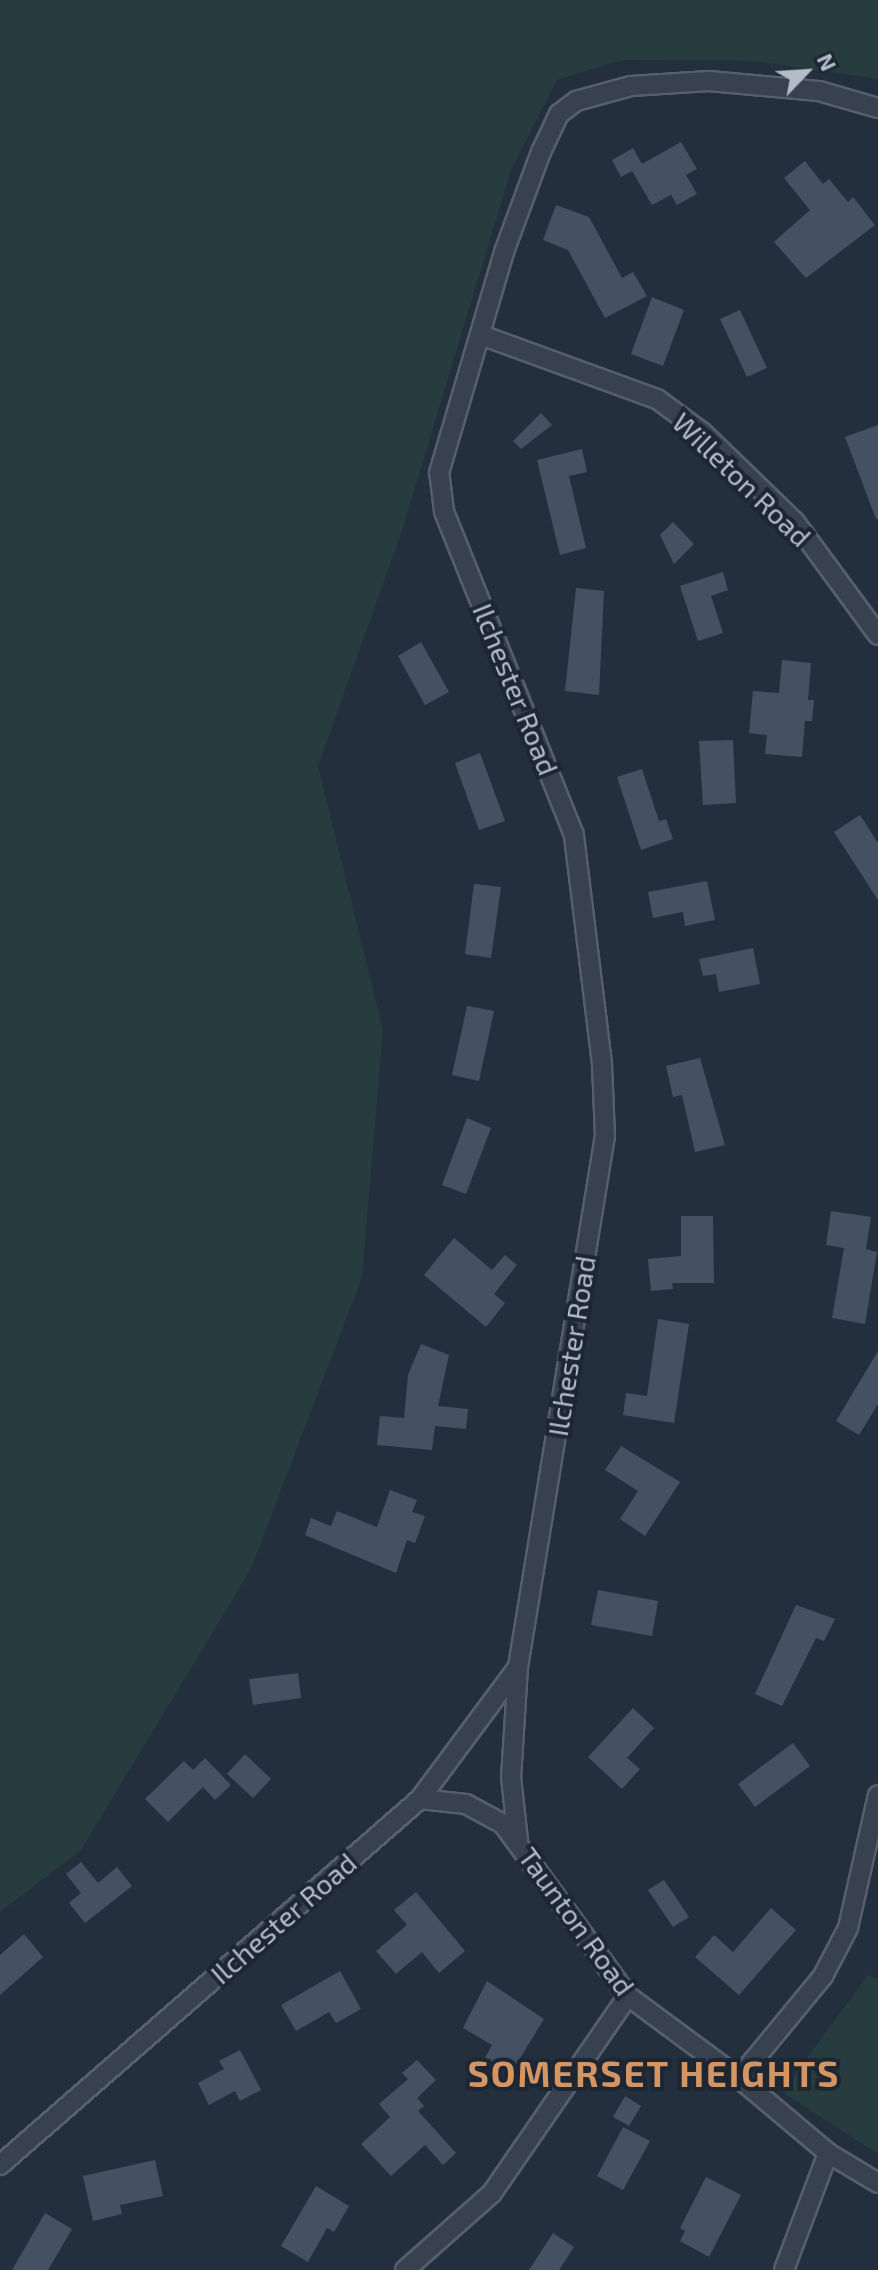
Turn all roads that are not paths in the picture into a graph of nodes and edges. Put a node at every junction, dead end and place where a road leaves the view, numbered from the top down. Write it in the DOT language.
graph roads {
  1 [pos="878,108"];
  2 [pos="481,335"];
  3 [pos="878,635"];
  4 [pos="518,1667"];
  5 [pos="878,1795"];
  6 [pos="420,1799"];
  7 [pos="518,1840"];
  8 [pos="628,1996"];
  9 [pos="739,2078"];
  10 [pos="828,2153"];
  11 [pos="0,2165"];
  12 [pos="878,2183"];
  13 [pos="405,2270"];
  14 [pos="784,2270"];
  1 -- 2 [label="street, Ilchester Road"];
  2 -- 3 [label="street, Willeton Road"];
  2 -- 4 [label="street, Ilchester Road"];
  4 -- 6 [label="street, Ilchester Road"];
  4 -- 7 [label="street"];
  5 -- 9 [label="street"];
  6 -- 7 [label="street, Taunton Road"];
  6 -- 11 [label="street, Ilchester Road"];
  7 -- 8 [label="street, Taunton Road"];
  8 -- 9 [label="street, Taunton Road"];
  8 -- 13 [label="street"];
  9 -- 10 [label="street, Taunton Road"];
  10 -- 12 [label="street, Taunton Road"];
  10 -- 14 [label="street"];
}
